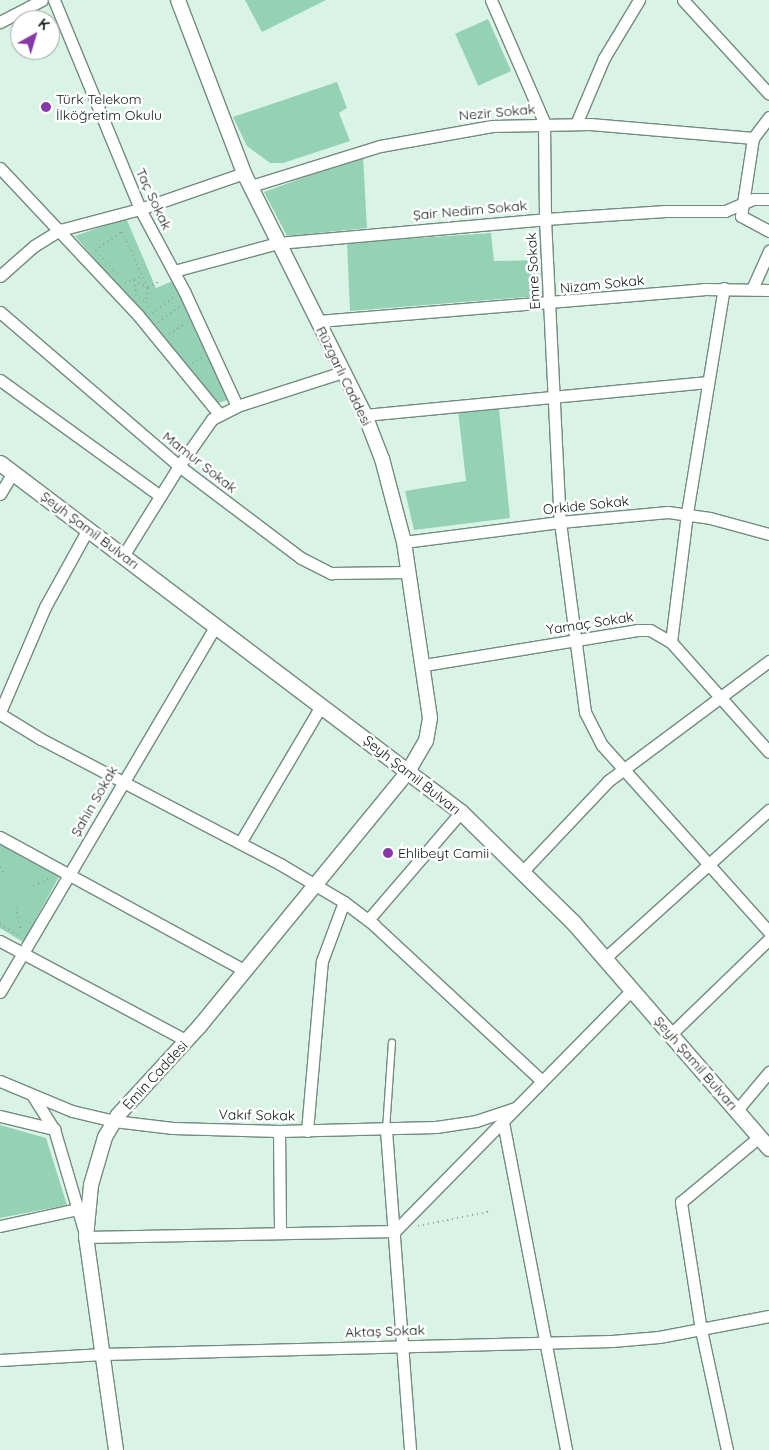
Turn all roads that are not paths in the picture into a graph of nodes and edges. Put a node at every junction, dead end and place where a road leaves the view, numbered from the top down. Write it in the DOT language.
graph roads {
  1 [pos="42,0"];
  2 [pos="54,0"];
  3 [pos="178,0"];
  4 [pos="491,0"];
  5 [pos="639,0"];
  6 [pos="683,0"];
  7 [pos="0,22"];
  8 [pos="769,94"];
  9 [pos="769,117"];
  10 [pos="544,122"];
  11 [pos="576,124"];
  12 [pos="752,138"];
  13 [pos="0,168"];
  14 [pos="244,173"];
  15 [pos="251,186"];
  16 [pos="769,199"];
  17 [pos="742,206"];
  18 [pos="140,209"];
  19 [pos="545,219"];
  20 [pos="60,230"];
  21 [pos="769,231"];
  22 [pos="278,243"];
  23 [pos="769,251"];
  24 [pos="174,271"];
  25 [pos="0,276"];
  26 [pos="724,288"];
  27 [pos="752,289"];
  28 [pos="769,290"];
  29 [pos="550,304"];
  30 [pos="0,312"];
  31 [pos="318,321"];
  32 [pos="343,372"];
  33 [pos="0,380"];
  34 [pos="707,382"];
  35 [pos="555,394"];
  36 [pos="237,406"];
  37 [pos="219,414"];
  38 [pos="365,416"];
  39 [pos="0,463"];
  40 [pos="179,466"];
  41 [pos="13,472"];
  42 [pos="0,494"];
  43 [pos="160,496"];
  44 [pos="687,513"];
  45 [pos="560,522"];
  46 [pos="88,529"];
  47 [pos="769,534"];
  48 [pos="404,542"];
  49 [pos="123,556"];
  50 [pos="408,572"];
  51 [pos="216,626"];
  52 [pos="574,642"];
  53 [pos="671,642"];
  54 [pos="769,660"];
  55 [pos="424,665"];
  56 [pos="721,697"];
  57 [pos="321,706"];
  58 [pos="0,713"];
  59 [pos="769,752"];
  60 [pos="624,768"];
  61 [pos="409,770"];
  62 [pos="122,782"];
  63 [pos="769,810"];
  64 [pos="462,812"];
  65 [pos="0,836"];
  66 [pos="240,843"];
  67 [pos="710,865"];
  68 [pos="523,870"];
  69 [pos="69,874"];
  70 [pos="314,883"];
  71 [pos="344,902"];
  72 [pos="368,920"];
  73 [pos="769,932"];
  74 [pos="769,938"];
  75 [pos="0,941"];
  76 [pos="22,954"];
  77 [pos="605,958"];
  78 [pos="244,970"];
  79 [pos="632,990"];
  80 [pos="0,992"];
  81 [pos="671,1034"];
  82 [pos="187,1041"];
  83 [pos="392,1043"];
  84 [pos="769,1072"];
  85 [pos="0,1080"];
  86 [pos="542,1081"];
  87 [pos="33,1096"];
  88 [pos="519,1107"];
  89 [pos="737,1110"];
  90 [pos="0,1116"];
  91 [pos="114,1121"];
  92 [pos="503,1122"];
  93 [pos="54,1129"];
  94 [pos="307,1130"];
  95 [pos="386,1130"];
  96 [pos="278,1131"];
  97 [pos="764,1142"];
  98 [pos="78,1209"];
  99 [pos="0,1226"];
  100 [pos="395,1231"];
  101 [pos="280,1232"];
  102 [pos="86,1237"];
  103 [pos="769,1316"];
  104 [pos="701,1330"];
  105 [pos="547,1342"];
  106 [pos="402,1346"];
  107 [pos="103,1354"];
  108 [pos="0,1360"];
  109 [pos="116,1450"];
  110 [pos="410,1450"];
  111 [pos="566,1450"];
  112 [pos="727,1450"];
  1 -- 7 [label="street"];
  2 -- 18 [label="street, Taç Sokak"];
  3 -- 14 [label="street, Rüzgarlı Caddesi"];
  4 -- 10 [label="street, Emre Sokak"];
  5 -- 11 [label="street"];
  6 -- 8 [label="street"];
  9 -- 12 [label="street"];
  10 -- 11 [label="street, Nezir Sokak"];
  10 -- 15 [label="street, Nezir Sokak"];
  10 -- 19 [label="street, Emre Sokak"];
  11 -- 12 [label="street, Nezir Sokak"];
  12 -- 17 [label="street"];
  13 -- 20 [label="street"];
  14 -- 15 [label="street, Rüzgarlı Caddesi"];
  14 -- 18 [label="street"];
  15 -- 22 [label="street, Rüzgarlı Caddesi"];
  16 -- 17 [label="street, Şair Nedim Sokak"];
  17 -- 19 [label="street, Şair Nedim Sokak"];
  17 -- 21 [label="street"];
  18 -- 20 [label="street"];
  18 -- 24 [label="street, Taç Sokak"];
  19 -- 22 [label="street, Şair Nedim Sokak"];
  19 -- 29 [label="street, Emre Sokak"];
  20 -- 25 [label="street"];
  20 -- 37 [label="street"];
  22 -- 24 [label="street, Şair Nedim Sokak"];
  22 -- 31 [label="street, Rüzgarlı Caddesi"];
  23 -- 27 [label="street"];
  24 -- 36 [label="street, Taç Sokak"];
  26 -- 27 [label="street, Nizam Sokak"];
  26 -- 29 [label="street, Nizam Sokak"];
  26 -- 34 [label="street"];
  27 -- 28 [label="street, Nizam Sokak"];
  29 -- 31 [label="street, Nizam Sokak"];
  29 -- 35 [label="street, Emre Sokak"];
  30 -- 40 [label="street, Mamur Sokak"];
  31 -- 32 [label="street, Rüzgarlı Caddesi"];
  32 -- 36 [label="street"];
  32 -- 38 [label="street, Rüzgarlı Caddesi"];
  33 -- 43 [label="street"];
  34 -- 35 [label="street"];
  34 -- 44 [label="street"];
  35 -- 38 [label="street"];
  35 -- 45 [label="street, Emre Sokak"];
  36 -- 37 [label="street"];
  37 -- 40 [label="street"];
  38 -- 48 [label="street, Rüzgarlı Caddesi"];
  39 -- 41 [label="main road, Şeyh Şamil Bulvarı"];
  40 -- 43 [label="street"];
  40 -- 50 [label="street, Mamur Sokak"];
  41 -- 42 [label="street"];
  41 -- 46 [label="main road, Şeyh Şamil Bulvarı"];
  43 -- 49 [label="street"];
  44 -- 45 [label="street, Orkide Sokak"];
  44 -- 47 [label="street, Orkide Sokak"];
  44 -- 53 [label="street"];
  45 -- 48 [label="street, Orkide Sokak"];
  45 -- 52 [label="street, Emre Sokak"];
  46 -- 49 [label="main road, Şeyh Şamil Bulvarı"];
  46 -- 58 [label="street"];
  48 -- 50 [label="street, Rüzgarlı Caddesi"];
  49 -- 51 [label="main road, Şeyh Şamil Bulvarı"];
  50 -- 55 [label="street, Rüzgarlı Caddesi"];
  51 -- 57 [label="main road, Şeyh Şamil Bulvarı"];
  51 -- 62 [label="street, Şahin Sokak"];
  52 -- 53 [label="street, Yamaç Sokak"];
  52 -- 55 [label="street, Yamaç Sokak"];
  52 -- 60 [label="street, Emre Sokak"];
  53 -- 56 [label="street, Yamaç Sokak"];
  54 -- 56 [label="street"];
  55 -- 61 [label="street, Rüzgarlı Caddesi"];
  56 -- 59 [label="street, Yamaç Sokak"];
  56 -- 60 [label="street"];
  57 -- 61 [label="main road, Şeyh Şamil Bulvarı"];
  57 -- 66 [label="street"];
  58 -- 62 [label="street"];
  60 -- 67 [label="street, Emre Sokak"];
  60 -- 68 [label="street"];
  61 -- 64 [label="main road, Şeyh Şamil Bulvarı"];
  61 -- 70 [label="street, Emin Caddesi"];
  62 -- 66 [label="street"];
  62 -- 69 [label="street, Şahin Sokak"];
  63 -- 67 [label="street"];
  64 -- 68 [label="main road, Şeyh Şamil Bulvarı"];
  64 -- 72 [label="street"];
  65 -- 69 [label="street"];
  66 -- 70 [label="street"];
  67 -- 73 [label="street, Emre Sokak"];
  67 -- 77 [label="street"];
  68 -- 77 [label="main road, Şeyh Şamil Bulvarı"];
  69 -- 76 [label="street, Şahin Sokak"];
  69 -- 78 [label="street"];
  70 -- 71 [label="street"];
  70 -- 78 [label="street, Emin Caddesi"];
  71 -- 72 [label="street"];
  71 -- 94 [label="street"];
  72 -- 86 [label="street"];
  74 -- 81 [label="street"];
  75 -- 76 [label="street"];
  76 -- 80 [label="street, Şahin Sokak"];
  76 -- 82 [label="street"];
  77 -- 79 [label="main road, Şeyh Şamil Bulvarı"];
  78 -- 82 [label="street, Emin Caddesi"];
  79 -- 81 [label="main road, Şeyh Şamil Bulvarı"];
  79 -- 86 [label="street"];
  81 -- 89 [label="main road, Şeyh Şamil Bulvarı"];
  82 -- 91 [label="street, Emin Caddesi"];
  83 -- 95 [label="lane"];
  84 -- 89 [label="street"];
  85 -- 87 [label="street, Vakıf Sokak"];
  86 -- 88 [label="street"];
  87 -- 91 [label="street, Vakıf Sokak"];
  87 -- 93 [label="street"];
  88 -- 92 [label="street"];
  88 -- 95 [label="street, Vakıf Sokak"];
  89 -- 97 [label="main road, Şeyh Şamil Bulvarı"];
  90 -- 93 [label="street"];
  91 -- 96 [label="street, Vakıf Sokak"];
  91 -- 102 [label="street, Emin Caddesi"];
  92 -- 100 [label="street"];
  92 -- 105 [label="street"];
  93 -- 98 [label="street"];
  94 -- 95 [label="street, Vakıf Sokak"];
  94 -- 96 [label="street, Vakıf Sokak"];
  95 -- 100 [label="street"];
  96 -- 101 [label="street"];
  97 -- 104 [label="street"];
  98 -- 99 [label="street"];
  98 -- 102 [label="street"];
  100 -- 101 [label="street"];
  100 -- 106 [label="street"];
  101 -- 102 [label="street"];
  102 -- 107 [label="street, Emin Caddesi"];
  103 -- 104 [label="street, Aktaş Sokak"];
  104 -- 105 [label="street, Aktaş Sokak"];
  104 -- 112 [label="street"];
  105 -- 106 [label="street, Aktaş Sokak"];
  105 -- 111 [label="street"];
  106 -- 107 [label="street, Aktaş Sokak"];
  106 -- 110 [label="street"];
  107 -- 108 [label="street, Aktaş Sokak"];
  107 -- 109 [label="street, Emin Caddesi"];
}
